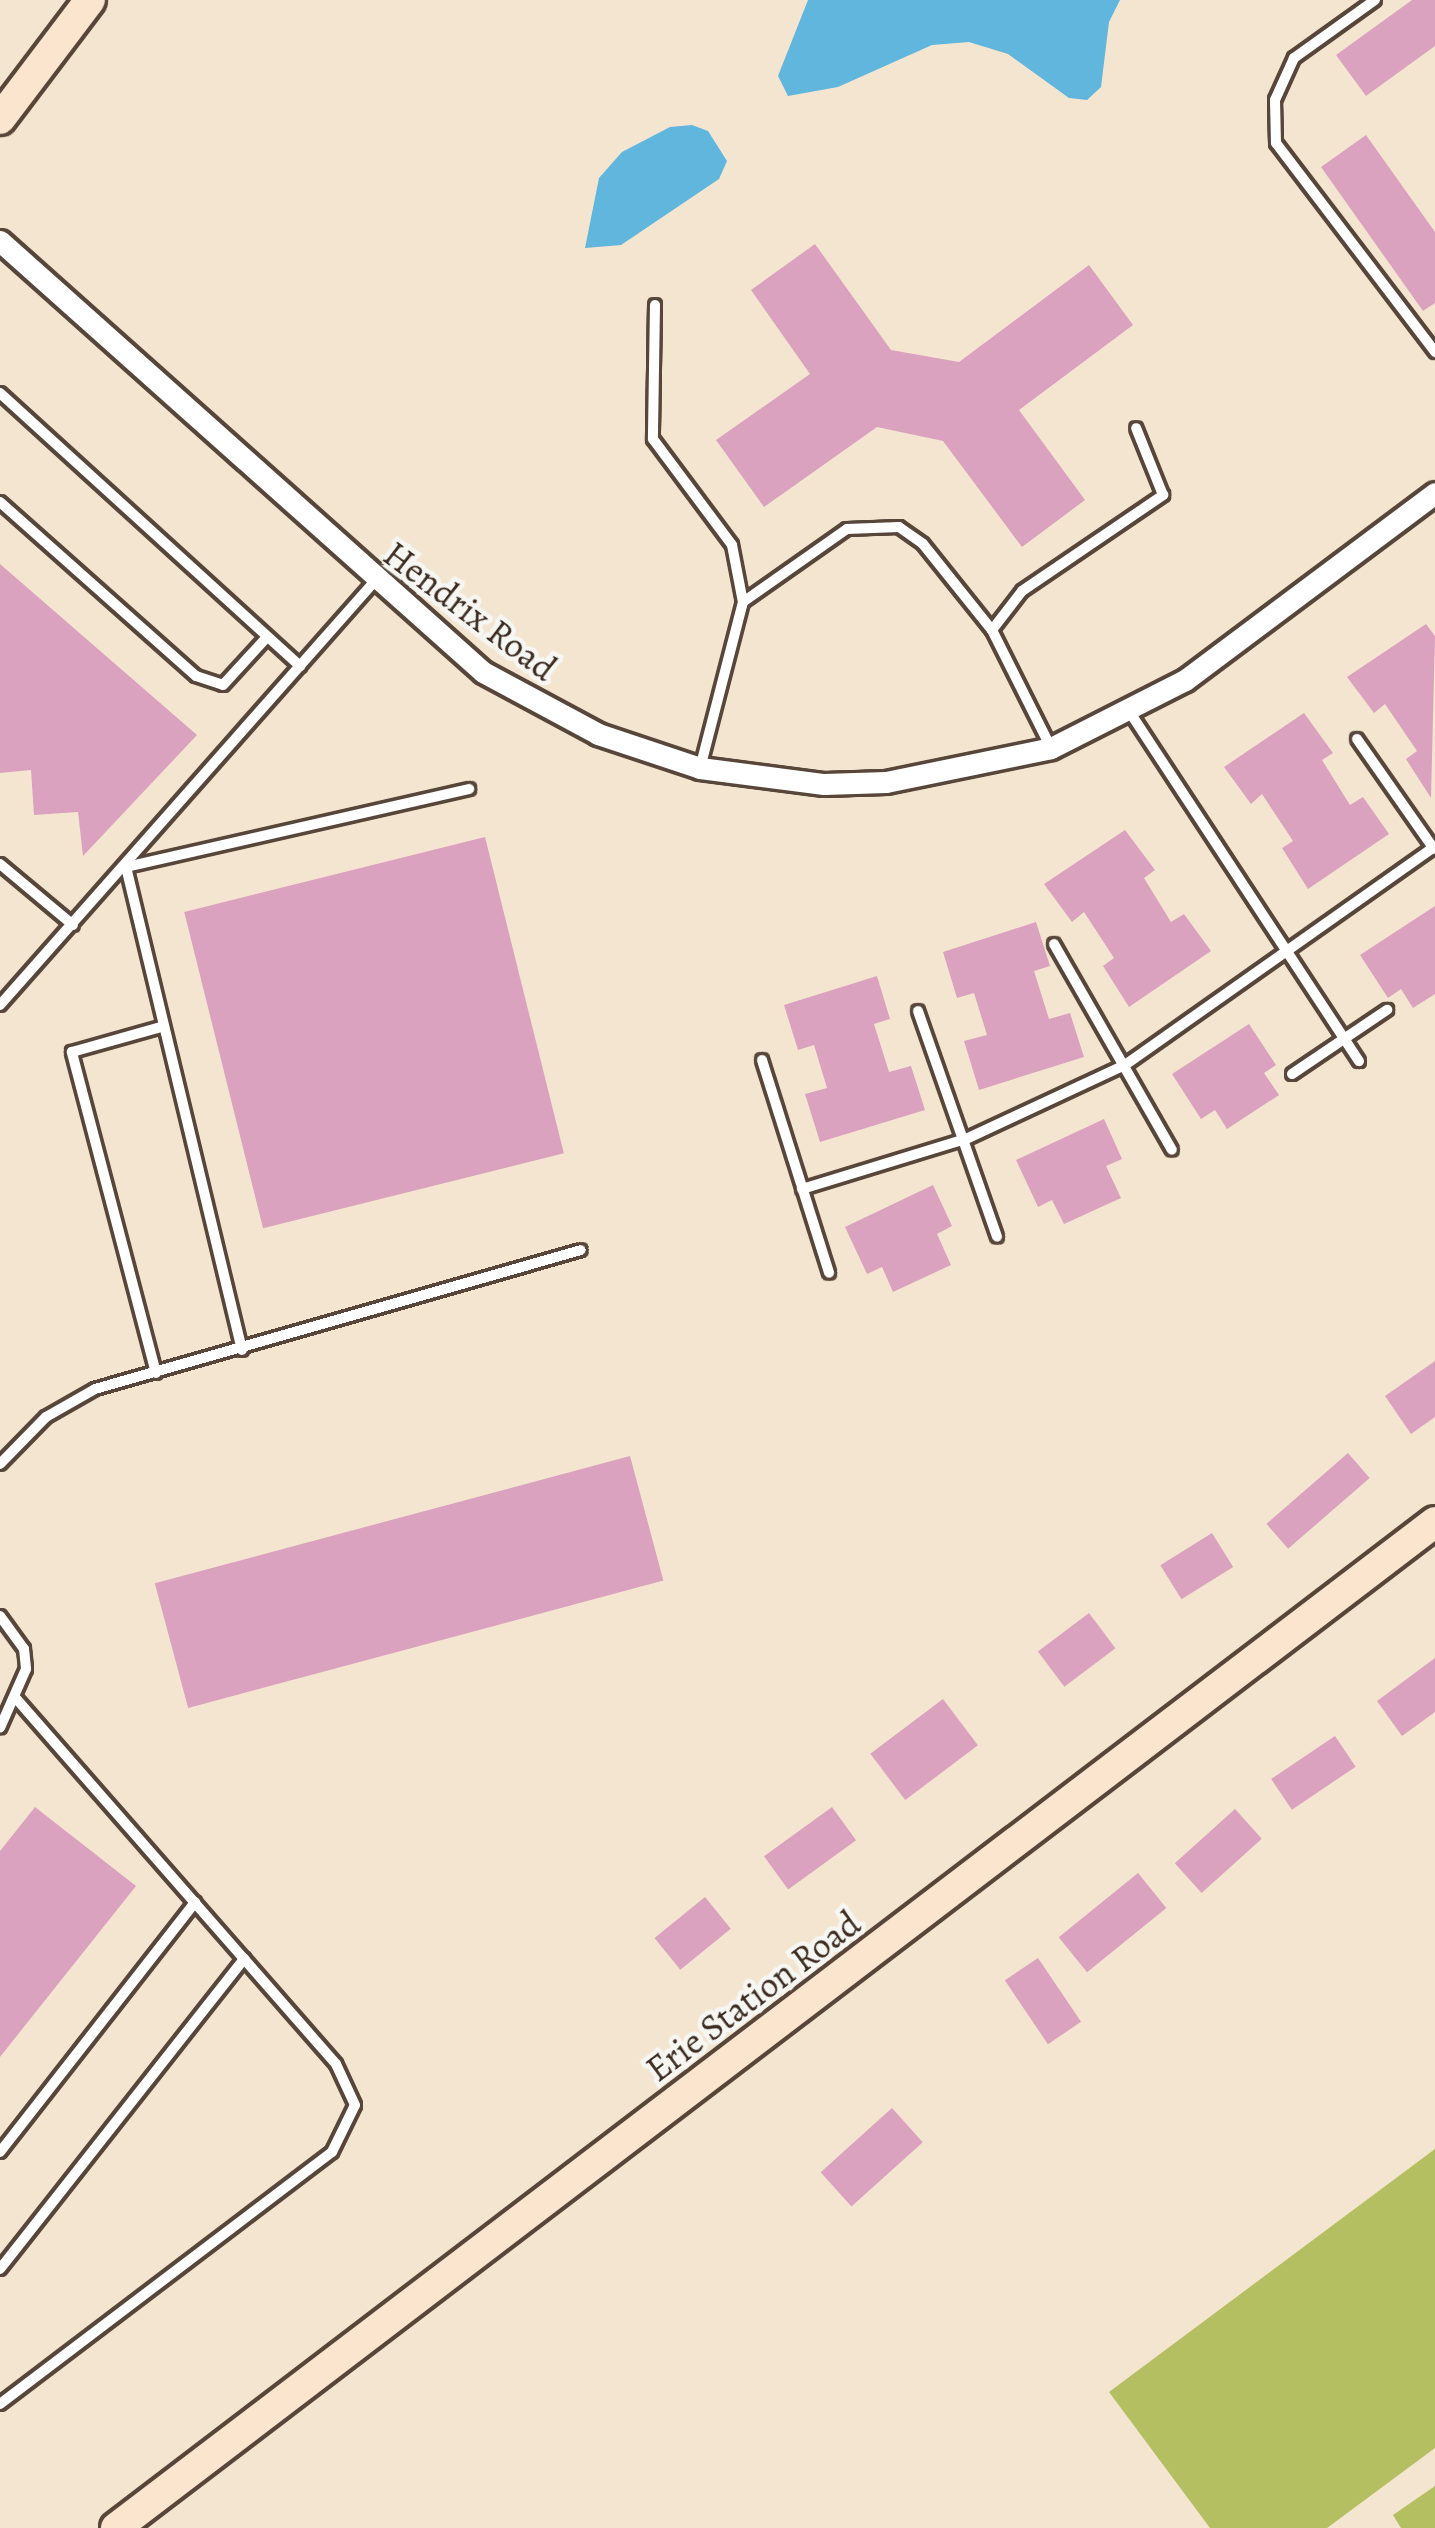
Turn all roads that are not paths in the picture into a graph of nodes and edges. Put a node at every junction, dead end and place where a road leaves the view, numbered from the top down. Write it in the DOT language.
graph roads {
  1 [pos="90,0"];
  2 [pos="1375,0"];
  3 [pos="0,119"];
  4 [pos="0,241"];
  5 [pos="655,304"];
  6 [pos="1435,352"];
  7 [pos="0,393"];
  8 [pos="1136,428"];
  9 [pos="1435,493"];
  10 [pos="0,502"];
  11 [pos="374,582"];
  12 [pos="743,602"];
  13 [pos="992,630"];
  14 [pos="267,637"];
  15 [pos="300,666"];
  16 [pos="1129,711"];
  17 [pos="1357,739"];
  18 [pos="1051,748"];
  19 [pos="700,768"];
  20 [pos="470,789"];
  21 [pos="1434,848"];
  22 [pos="0,864"];
  23 [pos="126,867"];
  24 [pos="73,925"];
  25 [pos="1054,944"];
  26 [pos="1290,951"];
  27 [pos="0,1005"];
  28 [pos="1388,1010"];
  29 [pos="918,1012"];
  30 [pos="161,1027"];
  31 [pos="1345,1039"];
  32 [pos="762,1060"];
  33 [pos="1359,1061"];
  34 [pos="1125,1065"];
  35 [pos="1292,1074"];
  36 [pos="967,1139"];
  37 [pos="1172,1150"];
  38 [pos="802,1189"];
  39 [pos="997,1237"];
  40 [pos="580,1250"];
  41 [pos="829,1274"];
  42 [pos="242,1350"];
  43 [pos="156,1373"];
  44 [pos="0,1464"];
  45 [pos="1435,1522"];
  46 [pos="0,1616"];
  47 [pos="16,1700"];
  48 [pos="0,1728"];
  49 [pos="195,1902"];
  50 [pos="244,1959"];
  51 [pos="0,2152"];
  52 [pos="0,2269"];
  53 [pos="0,2404"];
  54 [pos="116,2528"];
  1 -- 3 [label="main road"];
  2 -- 6 [label="lane"];
  4 -- 11 [label="street, Hendrix Road"];
  5 -- 12 [label="lane"];
  7 -- 14 [label="lane"];
  8 -- 13 [label="lane"];
  9 -- 16 [label="street, Hendrix Road"];
  10 -- 14 [label="lane"];
  11 -- 15 [label="lane"];
  11 -- 19 [label="street, Hendrix Road"];
  12 -- 13 [label="lane"];
  12 -- 19 [label="lane"];
  13 -- 18 [label="lane"];
  14 -- 15 [label="lane"];
  15 -- 23 [label="lane"];
  16 -- 18 [label="street, Hendrix Road"];
  16 -- 26 [label="lane"];
  17 -- 21 [label="lane"];
  18 -- 19 [label="street, Hendrix Road"];
  20 -- 23 [label="lane"];
  21 -- 26 [label="lane"];
  22 -- 24 [label="lane"];
  23 -- 24 [label="lane"];
  23 -- 30 [label="lane"];
  24 -- 27 [label="lane"];
  25 -- 34 [label="lane"];
  26 -- 31 [label="lane"];
  26 -- 34 [label="lane"];
  28 -- 31 [label="lane"];
  29 -- 36 [label="lane"];
  30 -- 42 [label="lane"];
  30 -- 43 [label="lane"];
  31 -- 33 [label="lane"];
  31 -- 35 [label="lane"];
  32 -- 38 [label="lane"];
  34 -- 36 [label="lane"];
  34 -- 37 [label="lane"];
  36 -- 38 [label="lane"];
  36 -- 39 [label="lane"];
  38 -- 41 [label="lane"];
  40 -- 42 [label="lane"];
  42 -- 43 [label="lane"];
  43 -- 44 [label="lane"];
  45 -- 54 [label="main road, Erie Station Road"];
  46 -- 47 [label="lane"];
  47 -- 48 [label="lane"];
  47 -- 49 [label="lane"];
  49 -- 50 [label="lane"];
  49 -- 51 [label="lane"];
  50 -- 52 [label="lane"];
  50 -- 53 [label="lane"];
}
